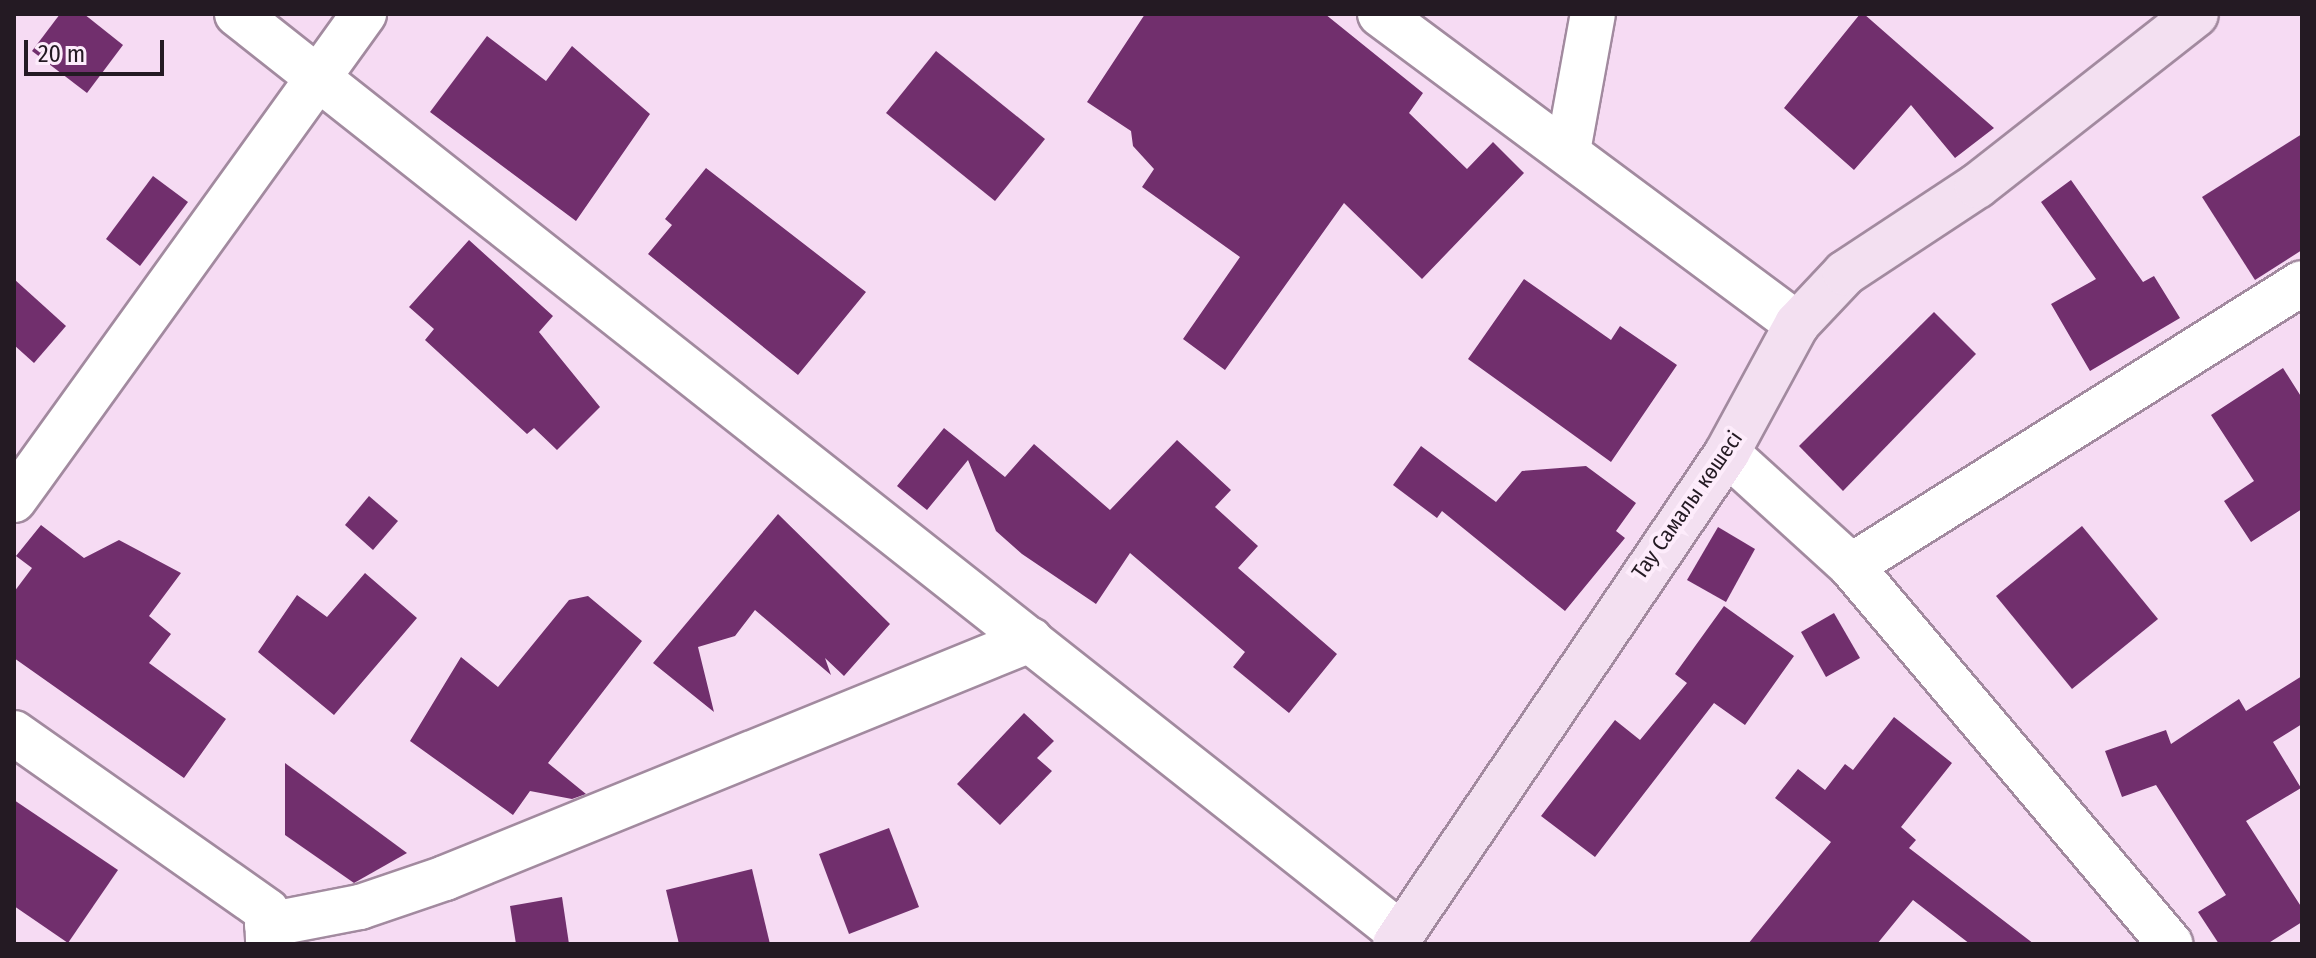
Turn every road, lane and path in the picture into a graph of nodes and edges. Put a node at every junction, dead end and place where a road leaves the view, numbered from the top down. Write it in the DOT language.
graph roads {
  1 [pos="237,14"];
  2 [pos="364,14"];
  3 [pos="1380,14"];
  4 [pos="1593,14"];
  5 [pos="2180,18"];
  6 [pos="317,75"];
  7 [pos="1568,151"];
  8 [pos="2302,283"];
  9 [pos="1797,324"];
  10 [pos="1727,453"];
  11 [pos="14,500"];
  12 [pos="1851,566"];
  13 [pos="1030,640"];
  14 [pos="14,733"];
  15 [pos="268,934"];
  16 [pos="1398,939"];
  17 [pos="2171,944"];
  1 -- 6 [label="street"];
  2 -- 6 [label="street"];
  3 -- 7 [label="street"];
  4 -- 7 [label="street"];
  5 -- 9 [label="street, Тау Самалы көшесі"];
  6 -- 11 [label="street"];
  6 -- 13 [label="street"];
  7 -- 9 [label="street"];
  8 -- 12 [label="street"];
  9 -- 10 [label="street, Тау Самалы көшесі"];
  10 -- 12 [label="street"];
  10 -- 16 [label="street, Тау Самалы көшесі"];
  12 -- 17 [label="street"];
  13 -- 15 [label="street"];
  13 -- 16 [label="street"];
  14 -- 15 [label="street"];
}
